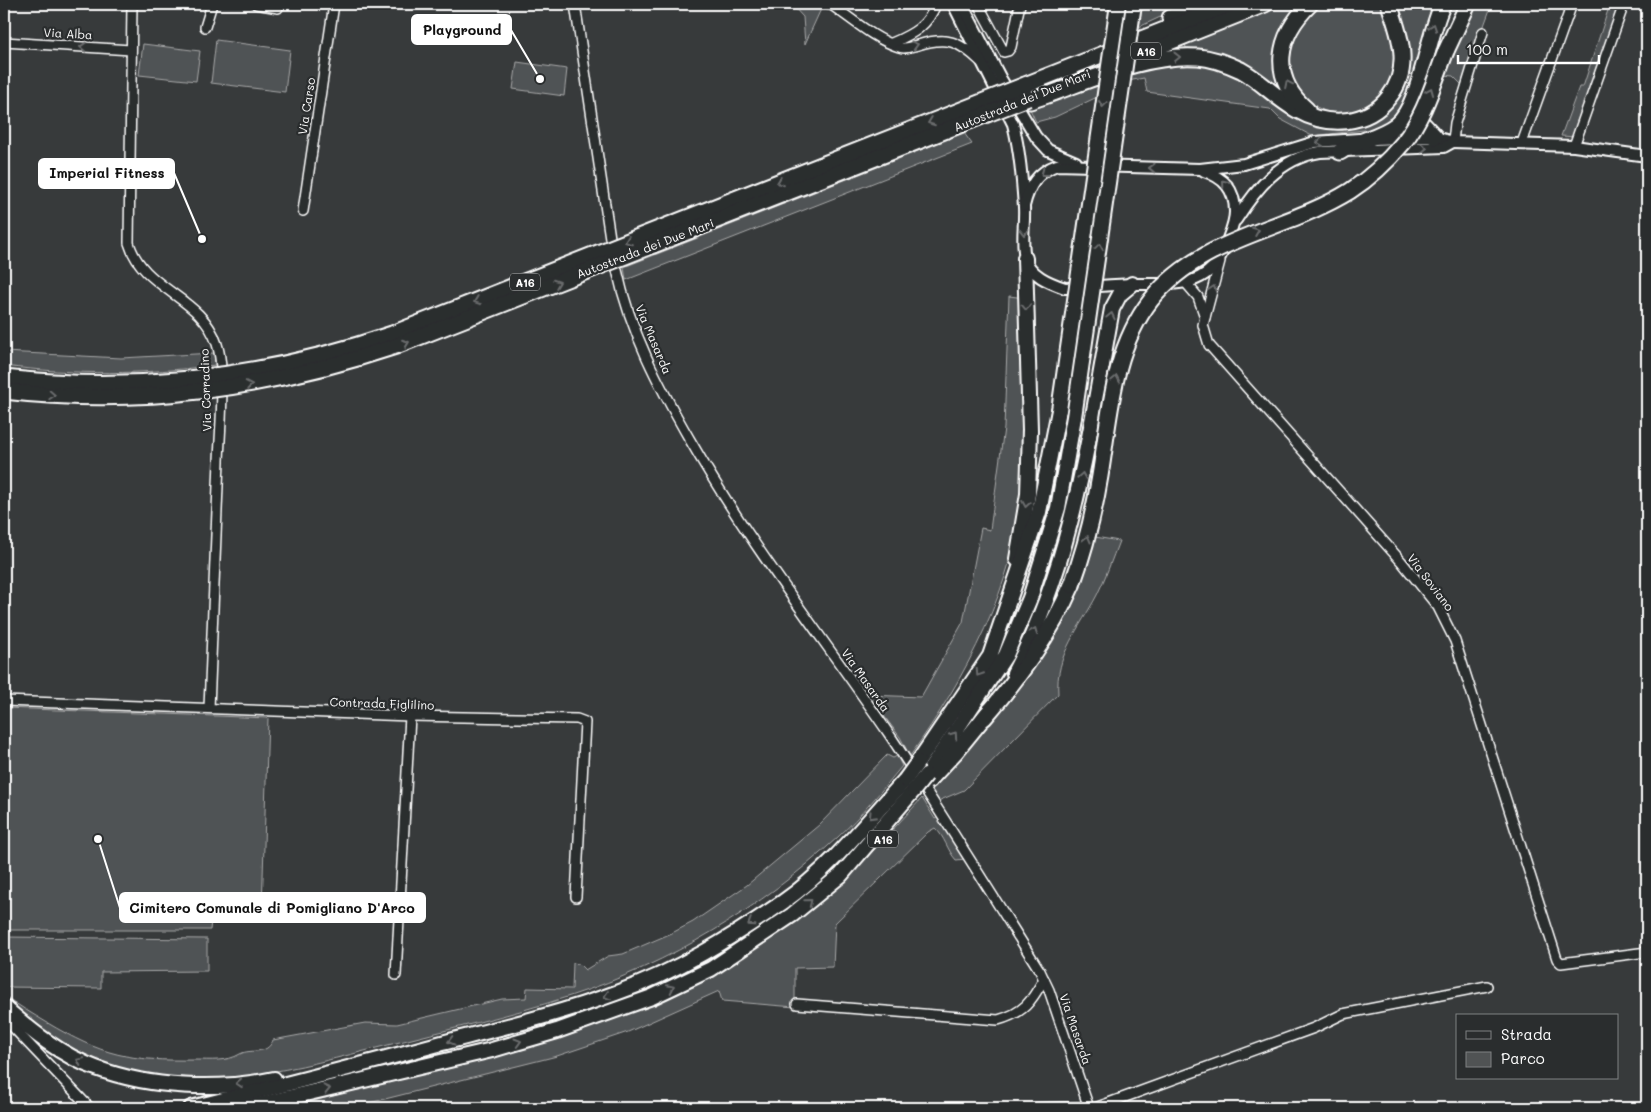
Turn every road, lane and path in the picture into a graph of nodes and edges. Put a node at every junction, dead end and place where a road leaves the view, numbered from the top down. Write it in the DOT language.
graph roads {
  1 [pos="132,4"];
  2 [pos="212,4"];
  3 [pos="256,4"];
  4 [pos="334,4"];
  5 [pos="575,4"];
  6 [pos="830,4"];
  7 [pos="936,4"];
  8 [pos="953,4"];
  9 [pos="962,4"];
  10 [pos="978,4"];
  11 [pos="1020,4"];
  12 [pos="1118,4"];
  13 [pos="1134,4"];
  14 [pos="1197,4"];
  15 [pos="1230,4"];
  16 [pos="1265,4"];
  17 [pos="1310,4"];
  18 [pos="1389,4"];
  19 [pos="1443,4"];
  20 [pos="1468,4"];
  21 [pos="1572,4"];
  22 [pos="1624,4"];
  23 [pos="278,8"];
  24 [pos="205,27"];
  25 [pos="1483,32"];
  26 [pos="4,42"];
  27 [pos="892,43"];
  28 [pos="131,50"];
  29 [pos="984,65"];
  30 [pos="1027,92"];
  31 [pos="1413,102"];
  32 [pos="1320,119"];
  33 [pos="1435,137"];
  34 [pos="1369,138"];
  35 [pos="1453,142"];
  36 [pos="1522,143"];
  37 [pos="1574,146"];
  38 [pos="1340,152"];
  39 [pos="1647,156"];
  40 [pos="1082,164"];
  41 [pos="1200,170"];
  42 [pos="1024,206"];
  43 [pos="303,211"];
  44 [pos="1235,221"];
  45 [pos="610,238"];
  46 [pos="1025,258"];
  47 [pos="1220,261"];
  48 [pos="617,270"];
  49 [pos="1186,283"];
  50 [pos="1132,284"];
  51 [pos="1205,317"];
  52 [pos="4,378"];
  53 [pos="4,391"];
  54 [pos="1009,605"];
  55 [pos="4,701"];
  56 [pos="209,708"];
  57 [pos="410,716"];
  58 [pos="984,718"];
  59 [pos="927,778"];
  60 [pos="912,788"];
  61 [pos="576,897"];
  62 [pos="1647,952"];
  63 [pos="396,975"];
  64 [pos="1044,979"];
  65 [pos="1487,986"];
  66 [pos="797,1004"];
  67 [pos="4,1007"];
  68 [pos="4,1018"];
  69 [pos="322,1076"];
  70 [pos="278,1100"];
  71 [pos="90,1108"];
  72 [pos="191,1108"];
  73 [pos="245,1108"];
  74 [pos="261,1108"];
  75 [pos="1036,1108"];
  76 [pos="1091,1108"];
  1 -- 28 [label="street, Via Corradino"];
  2 -- 24 [label="street"];
  3 -- 23 [label="street"];
  4 -- 43 [label="street, Via Carso"];
  5 -- 45 [label="street"];
  6 -- 27 [label="street"];
  7 -- 27 [label="street"];
  8 -- 29 [label="street"];
  9 -- 40 [label="street"];
  10 -- 11 [label="street"];
  12 -- 54 [label="highway, one-way, bridge"];
  59 -- 13 [label="highway, one-way, bridge"];
  14 -- 30 [label="highway"];
  15 -- 30 [label="highway, Autostrada dei Due Mari / A16"];
  16 -- 30 [label="highway, Autostrada dei Due Mari / A16"];
  32 -- 17 [label="highway, one-way"];
  18 -- 32 [label="highway"];
  31 -- 19 [label="highway, one-way"];
  58 -- 20 [label="highway, one-way, bridge"];
  21 -- 36 [label="street"];
  22 -- 37 [label="street"];
  25 -- 35 [label="street"];
  28 -- 26 [label="street, Via Alba, one-way"];
  27 -- 29 [label="street, one-way"];
  28 -- 56 [label="street, Via Corradino"];
  29 -- 42 [label="street"];
  30 -- 32 [label="highway, one-way"];
  30 -- 52 [label="highway, Autostrada dei Due Mari / A16, one-way, bridge"];
  53 -- 30 [label="highway, Autostrada dei Due Mari / A16, one-way, bridge"];
  31 -- 33 [label="highway"];
  31 -- 34 [label="highway"];
  33 -- 34 [label="street"];
  33 -- 35 [label="street"];
  34 -- 38 [label="highway"];
  34 -- 41 [label="street, one-way"];
  35 -- 36 [label="street"];
  38 -- 35 [label="street, one-way"];
  36 -- 37 [label="street"];
  37 -- 39 [label="street"];
  38 -- 44 [label="street"];
  41 -- 40 [label="street, one-way"];
  40 -- 42 [label="street, one-way"];
  44 -- 41 [label="street, one-way"];
  42 -- 46 [label="street, one-way"];
  44 -- 47 [label="street"];
  46 -- 50 [label="street"];
  46 -- 54 [label="highway, one-way"];
  47 -- 49 [label="street"];
  51 -- 47 [label="street, one-way"];
  48 -- 64 [label="street, Via Masarda"];
  49 -- 50 [label="street"];
  49 -- 51 [label="street"];
  58 -- 50 [label="highway, one-way"];
  51 -- 62 [label="street, Via Soviano"];
  54 -- 60 [label="highway, one-way, bridge"];
  55 -- 56 [label="street, Contrada Figlilino"];
  56 -- 57 [label="street, Contrada Figlilino"];
  57 -- 61 [label="street, Contrada Figlilino"];
  57 -- 63 [label="street"];
  58 -- 59 [label="highway, A16"];
  59 -- 60 [label="highway, A16"];
  60 -- 69 [label="highway, one-way"];
  70 -- 60 [label="highway, A16, one-way"];
  64 -- 66 [label="street"];
  64 -- 76 [label="street, Via Masarda"];
  65 -- 76 [label="street"];
  69 -- 67 [label="highway, one-way"];
  68 -- 71 [label="street"];
  69 -- 72 [label="highway"];
  70 -- 73 [label="highway"];
  70 -- 74 [label="highway"];
  75 -- 76 [label="street"];
}
